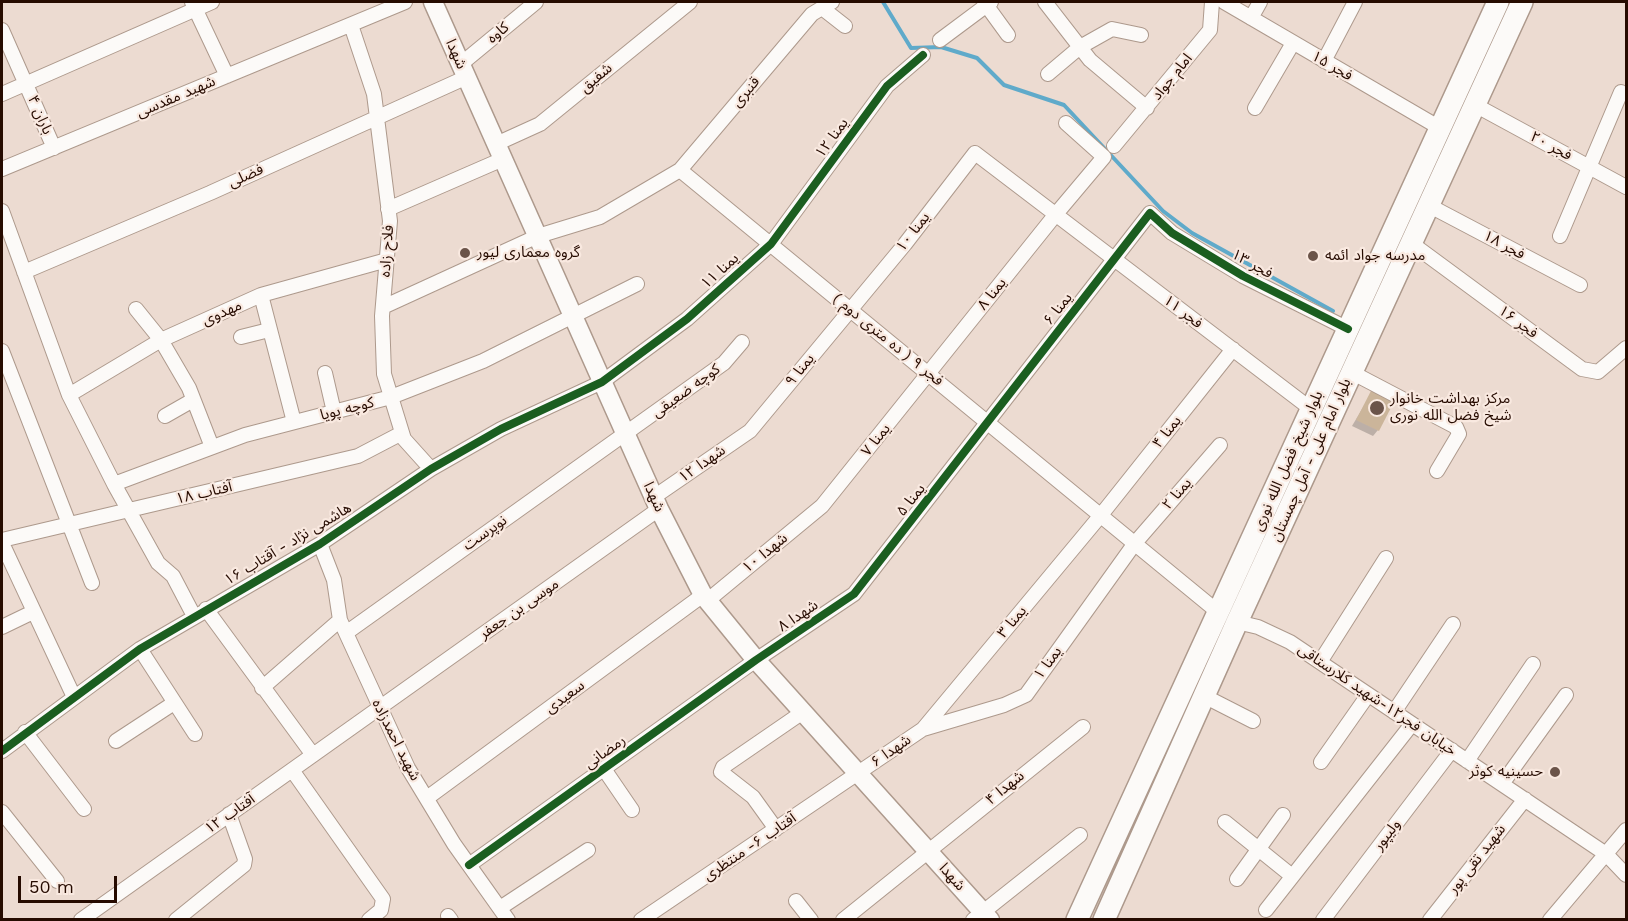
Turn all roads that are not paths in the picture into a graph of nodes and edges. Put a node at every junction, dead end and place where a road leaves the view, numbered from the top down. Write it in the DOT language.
graph roads {
  1 [pos="212,2"];
  2 [pos="405,2"];
  3 [pos="433,2"];
  4 [pos="536,2"];
  5 [pos="690,2"];
  6 [pos="1045,2"];
  7 [pos="1212,2"];
  8 [pos="1224,2"];
  9 [pos="1260,2"];
  10 [pos="1355,2"];
  11 [pos="1498,2"];
  12 [pos="1522,2"];
  13 [pos="987,3"];
  14 [pos="194,5"];
  15 [pos="819,6"];
  16 [pos="1251,18"];
  17 [pos="351,24"];
  18 [pos="845,26"];
  19 [pos="2,30"];
  20 [pos="1008,35"];
  21 [pos="1141,35"];
  22 [pos="940,40"];
  23 [pos="1293,43"];
  24 [pos="1080,47"];
  25 [pos="923,55"];
  26 [pos="1324,61"];
  27 [pos="464,70"];
  28 [pos="1048,74"];
  29 [pos="227,76"];
  30 [pos="26,83"];
  31 [pos="1621,92"];
  32 [pos="2,94"];
  33 [pos="1474,105"];
  34 [pos="1147,108"];
  35 [pos="1254,108"];
  36 [pos="377,118"];
  37 [pos="1066,123"];
  38 [pos="1440,128"];
  39 [pos="1114,146"];
  40 [pos="54,148"];
  41 [pos="500,151"];
  42 [pos="975,153"];
  43 [pos="1589,167"];
  44 [pos="2,169"];
  45 [pos="680,170"];
  46 [pos="1626,187"];
  47 [pos="1428,205"];
  48 [pos="388,209"];
  49 [pos="2,211"];
  50 [pos="1150,213"];
  51 [pos="1056,214"];
  52 [pos="538,236"];
  53 [pos="1560,236"];
  54 [pos="1411,243"];
  55 [pos="771,244"];
  56 [pos="1114,259"];
  57 [pos="387,260"];
  58 [pos="24,272"];
  59 [pos="637,284"];
  60 [pos="1580,285"];
  61 [pos="261,295"];
  62 [pos="383,307"];
  63 [pos="136,309"];
  64 [pos="850,309"];
  65 [pos="573,317"];
  66 [pos="1348,329"];
  67 [pos="269,330"];
  68 [pos="241,337"];
  69 [pos="161,340"];
  70 [pos="742,342"];
  71 [pos="1626,348"];
  72 [pos="1233,349"];
  73 [pos="2,351"];
  74 [pos="1351,372"];
  75 [pos="325,373"];
  76 [pos="929,374"];
  77 [pos="602,382"];
  78 [pos="69,394"];
  79 [pos="391,397"];
  80 [pos="193,400"];
  81 [pos="1311,409"];
  82 [pos="334,412"];
  83 [pos="165,416"];
  84 [pos="294,422"];
  85 [pos="988,423"];
  86 [pos="750,431"];
  87 [pos="402,433"];
  88 [pos="626,435"];
  89 [pos="1220,445"];
  90 [pos="212,447"];
  91 [pos="431,469"];
  92 [pos="1437,471"];
  93 [pos="1291,481"];
  94 [pos="114,484"];
  95 [pos="656,503"];
  96 [pos="822,506"];
  97 [pos="129,510"];
  98 [pos="1101,515"];
  99 [pos="68,525"];
  100 [pos="2,542"];
  101 [pos="1135,543"];
  102 [pos="320,544"];
  103 [pos="1386,558"];
  104 [pos="92,583"];
  105 [pos="854,594"];
  106 [pos="705,598"];
  107 [pos="33,612"];
  108 [pos="200,612"];
  109 [pos="1218,612"];
  110 [pos="340,620"];
  111 [pos="1237,622"];
  112 [pos="1453,624"];
  113 [pos="2,627"];
  114 [pos="346,633"];
  115 [pos="140,649"];
  116 [pos="1197,657"];
  117 [pos="756,660"];
  118 [pos="1320,662"];
  119 [pos="1533,664"];
  120 [pos="262,688"];
  121 [pos="1368,694"];
  122 [pos="1566,695"];
  123 [pos="74,696"];
  124 [pos="1204,696"];
  125 [pos="174,703"];
  126 [pos="379,708"];
  127 [pos="803,712"];
  128 [pos="1394,712"];
  129 [pos="1193,720"];
  130 [pos="1253,721"];
  131 [pos="1412,724"];
  132 [pos="1083,727"];
  133 [pos="923,729"];
  134 [pos="25,732"];
  135 [pos="195,735"];
  136 [pos="116,741"];
  137 [pos="1158,742"];
  138 [pos="1452,750"];
  139 [pos="2,751"];
  140 [pos="313,755"];
  141 [pos="1467,761"];
  142 [pos="1321,762"];
  143 [pos="604,769"];
  144 [pos="292,770"];
  145 [pos="859,774"];
  146 [pos="1502,784"];
  147 [pos="1161,791"];
  148 [pos="427,798"];
  149 [pos="1525,799"];
  150 [pos="84,809"];
  151 [pos="632,810"];
  152 [pos="2,812"];
  153 [pos="229,814"];
  154 [pos="1283,814"];
  155 [pos="1225,822"];
  156 [pos="776,830"];
  157 [pos="1626,830"];
  158 [pos="1080,835"];
  159 [pos="1258,849"];
  160 [pos="588,850"];
  161 [pos="928,850"];
  162 [pos="1606,854"];
  163 [pos="469,865"];
  164 [pos="1626,875"];
  165 [pos="1292,876"];
  166 [pos="1237,879"];
  167 [pos="57,881"];
  168 [pos="796,901"];
  169 [pos="1266,910"];
  170 [pos="504,914"];
  171 [pos="982,917"];
  172 [pos="81,920"];
  173 [pos="176,920"];
  174 [pos="369,920"];
  175 [pos="641,920"];
  176 [pos="811,920"];
  177 [pos="843,920"];
  178 [pos="1077,920"];
  179 [pos="1104,920"];
  180 [pos="1323,920"];
  181 [pos="1430,920"];
  182 [pos="1550,920"];
  1 -- 14 [label="street"];
  2 -- 17 [label="street, شهید مقدسی"];
  3 -- 27 [label="main road, شهدا"];
  4 -- 27 [label="street, کاوه"];
  5 -- 41 [label="street, شفیق"];
  6 -- 24 [label="street"];
  7 -- 34 [label="street, امام جواد"];
  8 -- 16 [label="street, فجر ۱۵"];
  9 -- 16 [label="street"];
  10 -- 26 [label="street"];
  11 -- 38 [label="main road, بلوار شیخ فضل الله نوری"];
  12 -- 33 [label="main road, بلوار امام علی - آمل چمستان"];
  13 -- 20 [label="street"];
  13 -- 22 [label="street"];
  14 -- 29 [label="street"];
  14 -- 30 [label="street"];
  15 -- 18 [label="street"];
  15 -- 45 [label="street, قنبری"];
  16 -- 23 [label="street, فجر ۱۵"];
  17 -- 29 [label="street, شهید مقدسی"];
  17 -- 36 [label="street, فلاح زاده"];
  19 -- 30 [label="street, باران ۴"];
  21 -- 24 [label="street"];
  23 -- 26 [label="street, فجر ۱۵"];
  23 -- 35 [label="street"];
  24 -- 28 [label="street"];
  24 -- 34 [label="street"];
  25 -- 55 [label="street, یمنا ۱۲"];
  26 -- 38 [label="street, فجر ۱۵"];
  27 -- 36 [label="street, فضلی"];
  27 -- 41 [label="main road, شهدا"];
  29 -- 40 [label="street, شهید مقدسی"];
  30 -- 32 [label="street"];
  30 -- 40 [label="street, باران ۴"];
  31 -- 43 [label="street"];
  33 -- 43 [label="street, فجر ۲۰"];
  33 -- 47 [label="main road, بلوار امام علی - آمل چمستان"];
  34 -- 39 [label="street, امام جواد"];
  36 -- 48 [label="street, فلاح زاده"];
  36 -- 58 [label="street, فضلی"];
  37 -- 51 [label="street"];
  38 -- 66 [label="main road, بلوار شیخ فضل الله نوری"];
  40 -- 44 [label="street, شهید مقدسی"];
  41 -- 48 [label="street, شفیق"];
  41 -- 52 [label="main road, شهدا"];
  42 -- 51 [label="street, فجر ۱۱"];
  42 -- 64 [label="street, یمنا ۱۰"];
  43 -- 46 [label="street, فجر ۲۰"];
  43 -- 53 [label="street"];
  45 -- 52 [label="street"];
  45 -- 55 [label="street, فجر ۹ ( ده متری دوم )"];
  47 -- 54 [label="main road, بلوار امام علی - آمل چمستان"];
  47 -- 60 [label="street, فجر ۱۸"];
  48 -- 57 [label="street, فلاح زاده"];
  49 -- 58 [label="street"];
  50 -- 56 [label="street, یمنا ۶"];
  50 -- 66 [label="street, فجر ۱۳"];
  51 -- 56 [label="street, فجر ۱۱"];
  51 -- 76 [label="street, یمنا ۸"];
  52 -- 62 [label="street"];
  52 -- 65 [label="main road, شهدا"];
  54 -- 71 [label="street, فجر ۱۶"];
  54 -- 74 [label="main road, بلوار امام علی - آمل چمستان"];
  55 -- 64 [label="street, فجر ۹ ( ده متری دوم )"];
  55 -- 77 [label="street, یمنا ۱۱"];
  56 -- 72 [label="street, فجر ۱۱"];
  56 -- 85 [label="street, یمنا ۶"];
  57 -- 61 [label="street, مهدوی"];
  57 -- 62 [label="street, فلاح زاده"];
  58 -- 78 [label="street"];
  59 -- 65 [label="street, کوچه پویا"];
  61 -- 67 [label="street"];
  61 -- 69 [label="street, مهدوی"];
  62 -- 79 [label="street, فلاح زاده"];
  63 -- 69 [label="street"];
  64 -- 76 [label="street, فجر ۹ ( ده متری دوم )"];
  64 -- 86 [label="street, یمنا ۹"];
  65 -- 77 [label="main road, شهدا"];
  65 -- 79 [label="street, کوچه پویا"];
  66 -- 81 [label="main road, بلوار شیخ فضل الله نوری"];
  67 -- 68 [label="street"];
  67 -- 84 [label="street"];
  69 -- 78 [label="street, مهدوی"];
  69 -- 80 [label="street"];
  70 -- 88 [label="street, کوچه ضعیقی"];
  72 -- 81 [label="street, فجر ۱۱"];
  72 -- 98 [label="street, یمنا ۴"];
  73 -- 99 [label="street"];
  74 -- 92 [label="street"];
  74 -- 93 [label="main road, بلوار امام علی - آمل چمستان"];
  75 -- 82 [label="street"];
  76 -- 85 [label="street, فجر ۹ ( ده متری دوم )"];
  76 -- 96 [label="street, یمنا ۷"];
  77 -- 88 [label="main road, شهدا"];
  77 -- 91 [label="street, هاشمی نژاد - آقتاب ۱۶"];
  78 -- 94 [label="street"];
  79 -- 82 [label="street, کوچه پویا"];
  79 -- 87 [label="street, فلاح زاده"];
  80 -- 83 [label="street"];
  80 -- 90 [label="street"];
  81 -- 93 [label="main road, بلوار شیخ فضل الله نوری"];
  82 -- 84 [label="street, کوچه پویا"];
  84 -- 90 [label="street, کوچه پویا"];
  85 -- 98 [label="street, فجر ۹ ( ده متری دوم )"];
  85 -- 105 [label="street, یمنا ۵"];
  86 -- 95 [label="street, شهدا ۱۲"];
  87 -- 91 [label="street, فلاح زاده"];
  87 -- 97 [label="street, آفتاب ۱۸"];
  88 -- 95 [label="main road, شهدا"];
  88 -- 114 [label="street, نوپرست"];
  89 -- 101 [label="street, یمنا ۲"];
  90 -- 94 [label="street, کوچه پویا"];
  91 -- 102 [label="street, هاشمی نژاد - آقتاب ۱۶"];
  93 -- 109 [label="main road, بلوار شیخ فضل الله نوری"];
  93 -- 111 [label="main road, بلوار امام علی - آمل چمستان"];
  94 -- 97 [label="street"];
  95 -- 106 [label="main road, شهدا"];
  95 -- 126 [label="street, موسی بن جعفر"];
  96 -- 106 [label="street, شهدا ۱۰"];
  97 -- 99 [label="street, آفتاب ۱۸"];
  97 -- 108 [label="street"];
  98 -- 101 [label="street, فجر ۹ ( ده متری دوم )"];
  98 -- 133 [label="street, یمنا ۳"];
  99 -- 100 [label="street, آفتاب ۱۸"];
  99 -- 104 [label="street"];
  100 -- 107 [label="street"];
  101 -- 109 [label="street, فجر ۹ ( ده متری دوم )"];
  101 -- 133 [label="street, یمنا ۱"];
  102 -- 108 [label="street, هاشمی نژاد - آقتاب ۱۶"];
  102 -- 110 [label="street, شهید احمدزاده"];
  103 -- 118 [label="street"];
  105 -- 117 [label="street, شهدا ۸"];
  106 -- 117 [label="main road, شهدا"];
  106 -- 148 [label="street, سعیدی"];
  107 -- 113 [label="street"];
  107 -- 123 [label="street"];
  108 -- 115 [label="street, هاشمی نژاد - آقتاب ۱۶"];
  108 -- 120 [label="street"];
  109 -- 116 [label="main road, بلوار شیخ فضل الله نوری"];
  110 -- 114 [label="street, شهید احمدزاده"];
  110 -- 120 [label="street"];
  111 -- 118 [label="street, خيابان فجر۱۲-شهيد كلارستاقی"];
  111 -- 124 [label="main road, بلوار امام علی - آمل چمستان"];
  112 -- 128 [label="street"];
  114 -- 126 [label="street, شهید احمدزاده"];
  115 -- 123 [label="street, هاشمی نژاد - آقتاب ۱۶"];
  115 -- 125 [label="street"];
  116 -- 129 [label="main road"];
  116 -- 137 [label="main road, بلوار شیخ فضل الله نوری"];
  117 -- 127 [label="main road, شهدا"];
  117 -- 143 [label="street, رمضانی"];
  118 -- 121 [label="street, خيابان فجر۱۲-شهيد كلارستاقی"];
  119 -- 141 [label="street"];
  120 -- 140 [label="street"];
  121 -- 128 [label="street, خيابان فجر۱۲-شهيد كلارستاقی"];
  121 -- 142 [label="street"];
  122 -- 146 [label="street"];
  123 -- 134 [label="street, هاشمی نژاد - آقتاب ۱۶"];
  124 -- 129 [label="main road, بلوار امام علی - آمل چمستان"];
  124 -- 130 [label="street"];
  125 -- 135 [label="street"];
  125 -- 136 [label="street"];
  126 -- 140 [label="street, آفتاب ۱۲"];
  126 -- 148 [label="street, شهید احمدزاده"];
  127 -- 145 [label="main road, شهدا"];
  127 -- 156 [label="street"];
  128 -- 131 [label="street, خيابان فجر۱۲-شهيد كلارستاقی"];
  129 -- 147 [label="main road, بلوار امام علی - آمل چمستان"];
  131 -- 138 [label="street, خيابان فجر۱۲-شهيد كلارستاقی"];
  131 -- 165 [label="street"];
  132 -- 161 [label="street, شهدا ۴"];
  133 -- 145 [label="street, شهدا ۶"];
  134 -- 139 [label="street, هاشمی نژاد - آقتاب ۱۶"];
  134 -- 150 [label="street"];
  137 -- 147 [label="main road"];
  137 -- 178 [label="main road, بلوار شیخ فضل الله نوری"];
  138 -- 141 [label="street, خيابان فجر۱۲-شهيد كلارستاقی"];
  138 -- 180 [label="street, ولیپور"];
  140 -- 144 [label="street, آفتاب ۱۲"];
  141 -- 146 [label="street, خيابان فجر۱۲-شهيد كلارستاقی"];
  143 -- 151 [label="street"];
  143 -- 163 [label="street, رمضانی"];
  144 -- 153 [label="street, آفتاب ۱۲"];
  144 -- 174 [label="street"];
  145 -- 156 [label="street, آفتاب ۶- منتظری"];
  145 -- 161 [label="main road, شهدا"];
  146 -- 149 [label="street, خيابان فجر۱۲-شهيد كلارستاقی"];
  147 -- 179 [label="main road, بلوار امام علی - آمل چمستان"];
  148 -- 163 [label="street, شهید احمدزاده"];
  149 -- 162 [label="street, خيابان فجر۱۲-شهيد كلارستاقی"];
  149 -- 181 [label="street, شهید تقی پور"];
  152 -- 167 [label="street"];
  153 -- 172 [label="street, آفتاب ۱۲"];
  153 -- 173 [label="street"];
  154 -- 159 [label="street"];
  155 -- 159 [label="street"];
  156 -- 175 [label="street, آفتاب ۶- منتظری"];
  157 -- 162 [label="street"];
  158 -- 171 [label="street"];
  159 -- 165 [label="street"];
  159 -- 166 [label="street"];
  160 -- 170 [label="street"];
  161 -- 171 [label="main road, شهدا"];
  161 -- 177 [label="street, شهدا ۴"];
  162 -- 164 [label="street, خيابان فجر۱۲-شهيد كلارستاقی"];
  162 -- 182 [label="street"];
  163 -- 170 [label="street, شهید احمدزاده"];
  165 -- 169 [label="street"];
  168 -- 176 [label="street"];
}
